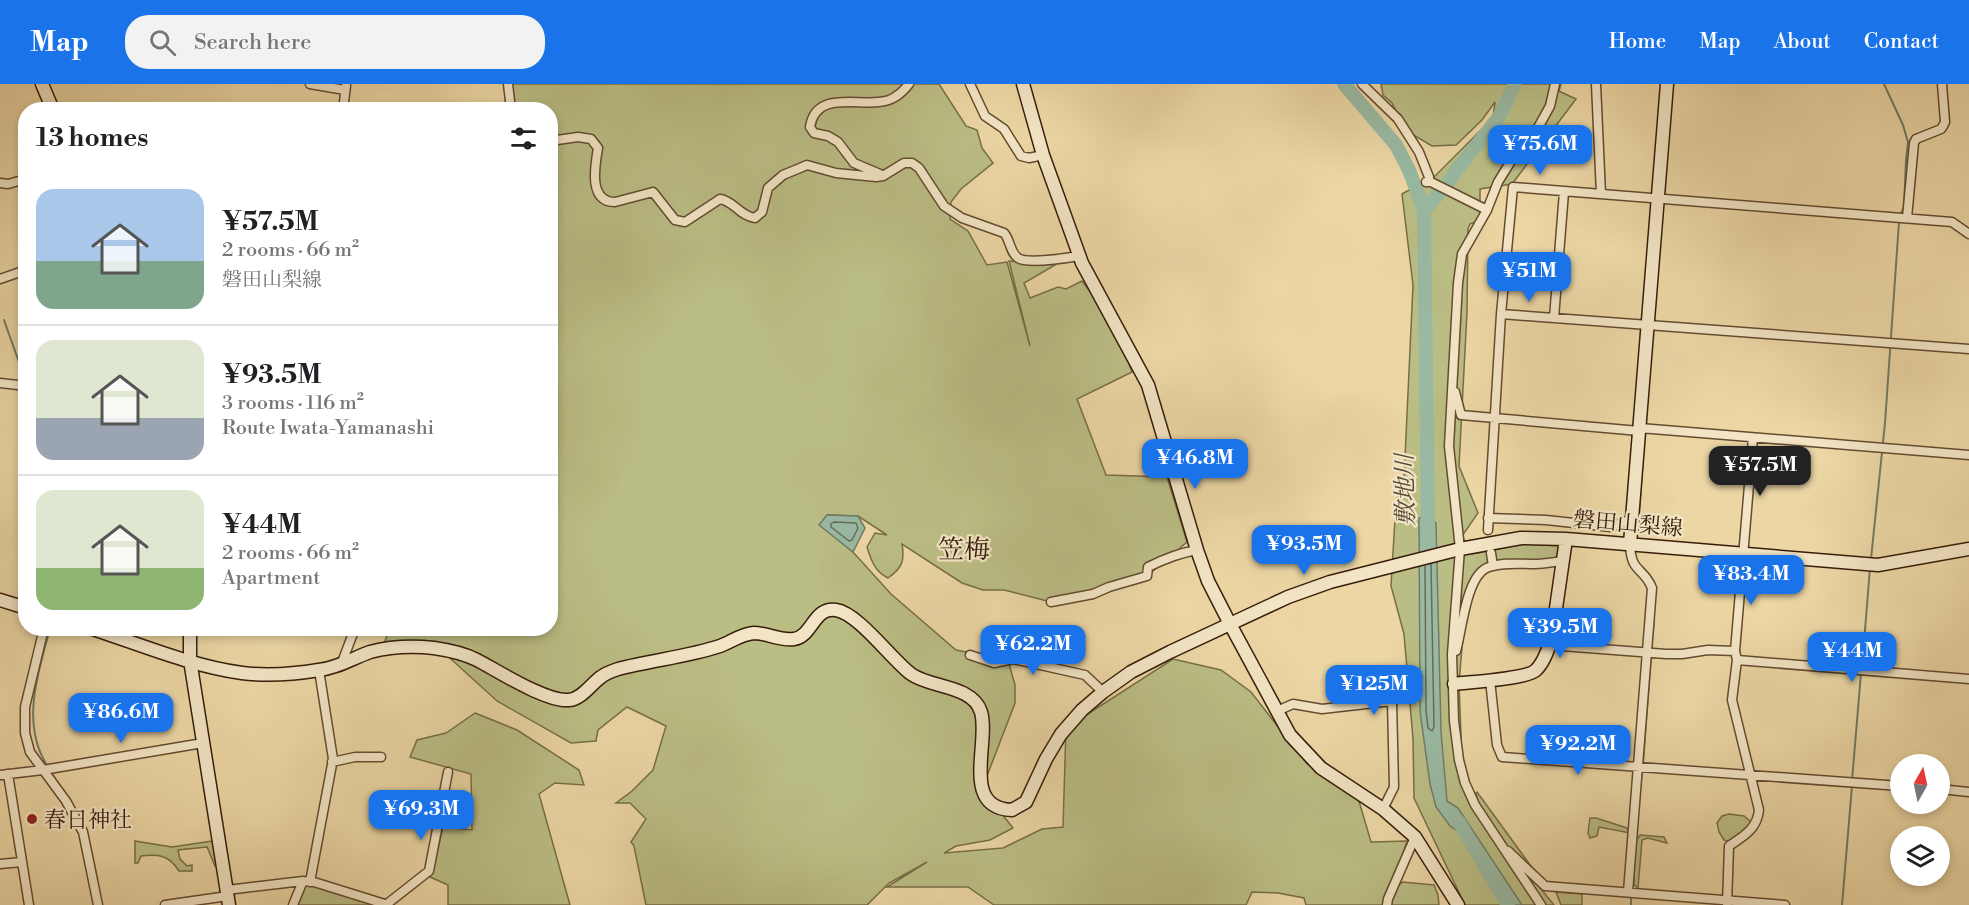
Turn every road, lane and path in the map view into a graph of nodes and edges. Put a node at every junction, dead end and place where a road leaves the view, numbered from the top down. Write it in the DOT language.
graph roads {
  1 [pos="42,84"];
  2 [pos="310,84"];
  3 [pos="508,84"];
  4 [pos="909,84"];
  5 [pos="970,84"];
  6 [pos="1023,84"];
  7 [pos="1362,84"];
  8 [pos="1555,84"];
  9 [pos="1596,84"];
  10 [pos="1667,84"];
  11 [pos="1942,84"];
  12 [pos="346,87"];
  13 [pos="50,102"];
  14 [pos="344,102"];
  15 [pos="511,102"];
  16 [pos="558,140"];
  17 [pos="1043,155"];
  18 [pos="883,176"];
  19 [pos="18,181"];
  20 [pos="0,183"];
  21 [pos="1564,192"];
  22 [pos="1601,194"];
  23 [pos="1659,199"];
  24 [pos="1484,209"];
  25 [pos="1907,218"];
  26 [pos="1969,234"];
  27 [pos="1079,256"];
  28 [pos="18,273"];
  29 [pos="0,279"];
  30 [pos="1501,314"];
  31 [pos="1554,318"];
  32 [pos="1648,325"];
  33 [pos="1969,350"];
  34 [pos="0,382"];
  35 [pos="1453,383"];
  36 [pos="18,385"];
  37 [pos="1495,418"];
  38 [pos="1640,430"];
  39 [pos="1752,438"];
  40 [pos="1969,455"];
  41 [pos="1488,518"];
  42 [pos="1632,519"];
  43 [pos="1488,530"];
  44 [pos="1566,539"];
  45 [pos="1630,544"];
  46 [pos="1458,549"];
  47 [pos="1969,549"];
  48 [pos="1197,550"];
  49 [pos="1491,553"];
  50 [pos="1742,554"];
  51 [pos="1563,561"];
  52 [pos="1493,566"];
  53 [pos="0,600"];
  54 [pos="1051,602"];
  55 [pos="18,606"];
  56 [pos="1230,624"];
  57 [pos="42,636"];
  58 [pos="115,636"];
  59 [pos="190,636"];
  60 [pos="352,636"];
  61 [pos="1549,645"];
  62 [pos="1647,653"];
  63 [pos="970,655"];
  64 [pos="1736,656"];
  65 [pos="190,660"];
  66 [pos="1453,663"];
  67 [pos="341,665"];
  68 [pos="319,670"];
  69 [pos="1969,679"];
  70 [pos="1490,680"];
  71 [pos="1454,684"];
  72 [pos="1103,692"];
  73 [pos="1277,711"];
  74 [pos="203,743"];
  75 [pos="381,757"];
  76 [pos="332,762"];
  77 [pos="1638,768"];
  78 [pos="43,770"];
  79 [pos="448,772"];
  80 [pos="4,774"];
  81 [pos="1752,776"];
  82 [pos="1890,785"];
  83 [pos="1950,790"];
  84 [pos="1969,792"];
  85 [pos="1383,809"];
  86 [pos="1415,837"];
  87 [pos="1505,849"];
  88 [pos="22,862"];
  89 [pos="0,864"];
  90 [pos="306,881"];
  91 [pos="1628,892"];
  92 [pos="228,897"];
  93 [pos="1727,903"];
  94 [pos="29,905"];
  95 [pos="98,905"];
  96 [pos="165,905"];
  97 [pos="292,905"];
  98 [pos="388,905"];
  99 [pos="1387,905"];
  100 [pos="1458,905"];
  101 [pos="1541,905"];
  102 [pos="1785,905"];
  1 -- 13 [label="main road"];
  2 -- 12 [label="street"];
  3 -- 15 [label="street"];
  4 -- 18 [label="street"];
  5 -- 17 [label="street"];
  6 -- 17 [label="main road"];
  7 -- 24 [label="street"];
  8 -- 24 [label="street"];
  9 -- 22 [label="street"];
  10 -- 23 [label="main road"];
  11 -- 25 [label="street"];
  12 -- 14 [label="street"];
  16 -- 18 [label="street"];
  17 -- 27 [label="main road"];
  18 -- 27 [label="street"];
  19 -- 20 [label="street"];
  21 -- 22 [label="street"];
  21 -- 30 [label="street"];
  21 -- 31 [label="street"];
  22 -- 23 [label="street"];
  23 -- 25 [label="street"];
  23 -- 32 [label="main road"];
  24 -- 35 [label="street"];
  25 -- 26 [label="street"];
  27 -- 48 [label="main road"];
  28 -- 29 [label="street"];
  30 -- 31 [label="street"];
  30 -- 37 [label="street"];
  31 -- 32 [label="street"];
  32 -- 33 [label="street"];
  32 -- 38 [label="main road"];
  34 -- 36 [label="street"];
  35 -- 37 [label="street"];
  35 -- 46 [label="street"];
  37 -- 38 [label="street"];
  37 -- 41 [label="street"];
  38 -- 39 [label="street"];
  38 -- 42 [label="main road"];
  39 -- 40 [label="street"];
  39 -- 50 [label="street"];
  41 -- 42 [label="street"];
  41 -- 43 [label="street"];
  42 -- 45 [label="main road"];
  44 -- 45 [label="main road, 磐田山梨線"];
  44 -- 46 [label="main road, 磐田山梨線"];
  44 -- 51 [label="main road"];
  45 -- 50 [label="main road, 磐田山梨線"];
  45 -- 62 [label="street"];
  46 -- 56 [label="main road, 磐田山梨線"];
  46 -- 66 [label="street"];
  47 -- 50 [label="main road, 磐田山梨線"];
  48 -- 54 [label="street"];
  48 -- 56 [label="main road"];
  49 -- 52 [label="street"];
  50 -- 64 [label="street"];
  51 -- 52 [label="street"];
  51 -- 61 [label="main road"];
  52 -- 66 [label="street"];
  53 -- 55 [label="main road"];
  56 -- 72 [label="main road, 磐田山梨線"];
  56 -- 73 [label="main road"];
  57 -- 78 [label="street"];
  58 -- 65 [label="main road"];
  59 -- 65 [label="main road"];
  60 -- 67 [label="street"];
  61 -- 62 [label="street"];
  61 -- 70 [label="main road"];
  62 -- 64 [label="street"];
  62 -- 77 [label="street"];
  63 -- 72 [label="street"];
  64 -- 69 [label="street"];
  64 -- 81 [label="street"];
  65 -- 68 [label="main road"];
  65 -- 74 [label="main road"];
  66 -- 71 [label="street"];
  67 -- 68 [label="main road"];
  67 -- 72 [label="main road, 磐田山梨線"];
  68 -- 76 [label="street"];
  70 -- 71 [label="main road"];
  70 -- 77 [label="street"];
  71 -- 87 [label="street"];
  73 -- 85 [label="main road"];
  73 -- 85 [label="street"];
  74 -- 78 [label="street"];
  74 -- 92 [label="main road"];
  75 -- 76 [label="street"];
  76 -- 90 [label="street"];
  77 -- 81 [label="street"];
  77 -- 91 [label="street"];
  78 -- 80 [label="street"];
  78 -- 95 [label="street"];
  79 -- 98 [label="street"];
  80 -- 88 [label="street"];
  81 -- 82 [label="street"];
  81 -- 93 [label="street"];
  83 -- 84 [label="street"];
  85 -- 86 [label="main road"];
  86 -- 99 [label="street"];
  86 -- 100 [label="main road"];
  87 -- 91 [label="street"];
  87 -- 101 [label="street"];
  88 -- 89 [label="street"];
  88 -- 94 [label="street"];
  90 -- 92 [label="street"];
  90 -- 97 [label="street"];
  90 -- 98 [label="street"];
  91 -- 93 [label="street"];
  92 -- 96 [label="street"];
  93 -- 102 [label="street"];
}
